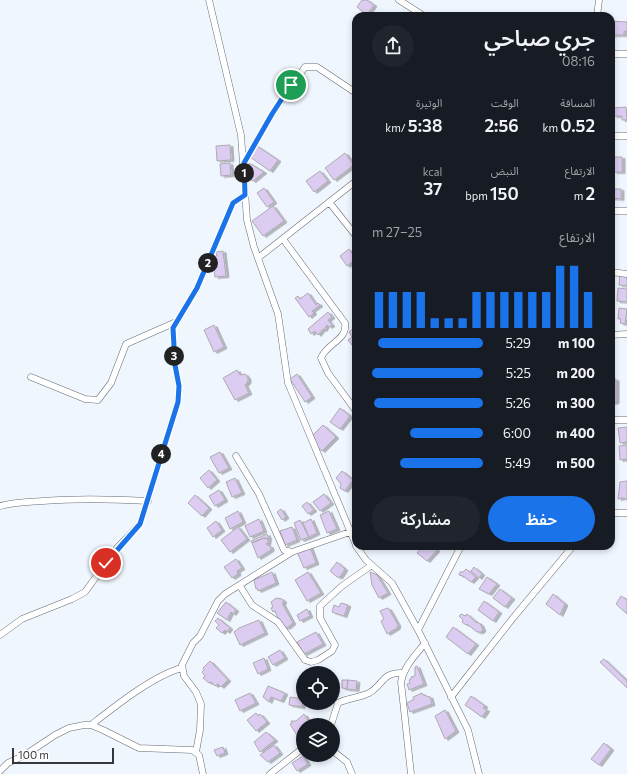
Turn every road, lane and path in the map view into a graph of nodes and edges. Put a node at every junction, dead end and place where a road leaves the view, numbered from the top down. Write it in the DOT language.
graph roads {
  1 [pos="209,0"];
  2 [pos="399,0"];
  3 [pos="599,0"];
  4 [pos="418,12"];
  5 [pos="598,12"];
  6 [pos="615,54"];
  7 [pos="627,54"];
  8 [pos="352,90"];
  9 [pos="615,136"];
  10 [pos="627,136"];
  11 [pos="244,163"];
  12 [pos="352,184"];
  13 [pos="245,195"];
  14 [pos="329,202"];
  15 [pos="615,211"];
  16 [pos="627,211"];
  17 [pos="352,231"];
  18 [pos="283,239"];
  19 [pos="258,258"];
  20 [pos="615,272"];
  21 [pos="627,274"];
  22 [pos="176,322"];
  23 [pos="627,334"];
  24 [pos="615,335"];
  25 [pos="31,377"];
  26 [pos="352,406"];
  27 [pos="615,420"];
  28 [pos="627,420"];
  29 [pos="236,456"];
  30 [pos="148,501"];
  31 [pos="0,506"];
  32 [pos="615,513"];
  33 [pos="627,513"];
  34 [pos="350,532"];
  35 [pos="352,537"];
  36 [pos="359,550"];
  37 [pos="458,550"];
  38 [pos="570,550"];
  39 [pos="292,552"];
  40 [pos="372,564"];
  41 [pos="240,586"];
  42 [pos="418,630"];
  43 [pos="0,635"];
  44 [pos="425,643"];
  45 [pos="182,668"];
  46 [pos="403,673"];
  47 [pos="451,697"];
  48 [pos="333,718"];
  49 [pos="91,725"];
  50 [pos="196,752"];
  51 [pos="296,754"];
  52 [pos="340,757"];
  53 [pos="0,771"];
  54 [pos="203,774"];
  55 [pos="270,774"];
  56 [pos="352,774"];
  57 [pos="411,774"];
  58 [pos="479,774"];
  1 -- 11 [label="street"];
  2 -- 4 [label="street"];
  3 -- 5 [label="street"];
  6 -- 7 [label="street"];
  8 -- 11 [label="street"];
  9 -- 10 [label="street"];
  11 -- 13 [label="street"];
  12 -- 14 [label="street"];
  13 -- 19 [label="street"];
  13 -- 22 [label="street"];
  14 -- 17 [label="street"];
  14 -- 18 [label="street"];
  15 -- 16 [label="street"];
  18 -- 19 [label="street"];
  18 -- 26 [label="street"];
  19 -- 34 [label="street"];
  20 -- 21 [label="street"];
  22 -- 25 [label="street"];
  22 -- 30 [label="street"];
  23 -- 24 [label="street"];
  27 -- 28 [label="street"];
  29 -- 39 [label="street"];
  30 -- 31 [label="street"];
  30 -- 43 [label="street"];
  32 -- 33 [label="street"];
  34 -- 35 [label="street"];
  34 -- 39 [label="street"];
  36 -- 40 [label="street"];
  37 -- 42 [label="street"];
  38 -- 47 [label="street"];
  39 -- 41 [label="street"];
  40 -- 41 [label="street"];
  40 -- 42 [label="street"];
  41 -- 45 [label="street"];
  42 -- 44 [label="street"];
  44 -- 46 [label="street"];
  44 -- 47 [label="street"];
  45 -- 49 [label="street"];
  45 -- 50 [label="street"];
  46 -- 48 [label="street"];
  46 -- 57 [label="street"];
  47 -- 58 [label="street"];
  49 -- 50 [label="street"];
  49 -- 53 [label="street"];
  50 -- 54 [label="street"];
  51 -- 55 [label="street"];
  52 -- 56 [label="street"];
}
